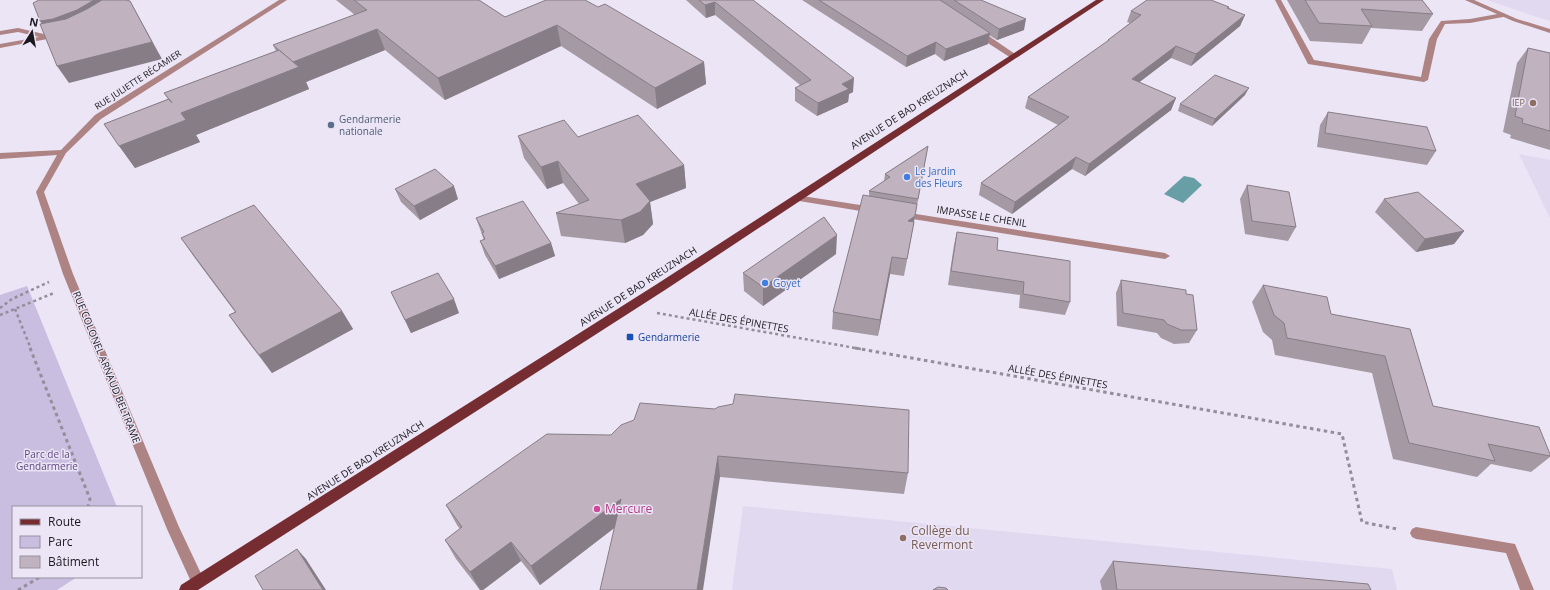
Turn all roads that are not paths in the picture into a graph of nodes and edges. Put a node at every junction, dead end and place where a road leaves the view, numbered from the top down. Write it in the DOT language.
graph roads {
  1 [pos="284,0"];
  2 [pos="1101,0"];
  3 [pos="1278,0"];
  4 [pos="1468,0"];
  5 [pos="1503,15"];
  6 [pos="968,26"];
  7 [pos="1550,31"];
  8 [pos="0,33"];
  9 [pos="69,33"];
  10 [pos="50,37"];
  11 [pos="0,46"];
  12 [pos="1014,56"];
  13 [pos="63,152"];
  14 [pos="0,156"];
  15 [pos="796,198"];
  16 [pos="1165,256"];
  17 [pos="1416,533"];
  18 [pos="198,582"];
  19 [pos="186,590"];
  20 [pos="1527,590"];
  1 -- 13 [label="street, RUE JULIETTE RÉCAMIER"];
  2 -- 12 [label="main road, AVENUE DE BAD KREUZNACH"];
  3 -- 5 [label="street"];
  4 -- 5 [label="street"];
  5 -- 7 [label="street"];
  6 -- 12 [label="street"];
  8 -- 10 [label="street"];
  9 -- 10 [label="street"];
  10 -- 11 [label="street"];
  12 -- 15 [label="main road, AVENUE DE BAD KREUZNACH"];
  13 -- 14 [label="street"];
  13 -- 18 [label="street, RUE COLONEL ARNAUD BELTRAME"];
  15 -- 16 [label="street, IMPASSE LE CHENIL"];
  15 -- 18 [label="main road, AVENUE DE BAD KREUZNACH"];
  17 -- 20 [label="street"];
  18 -- 19 [label="main road, AVENUE DE BAD KREUZNACH"];
}
